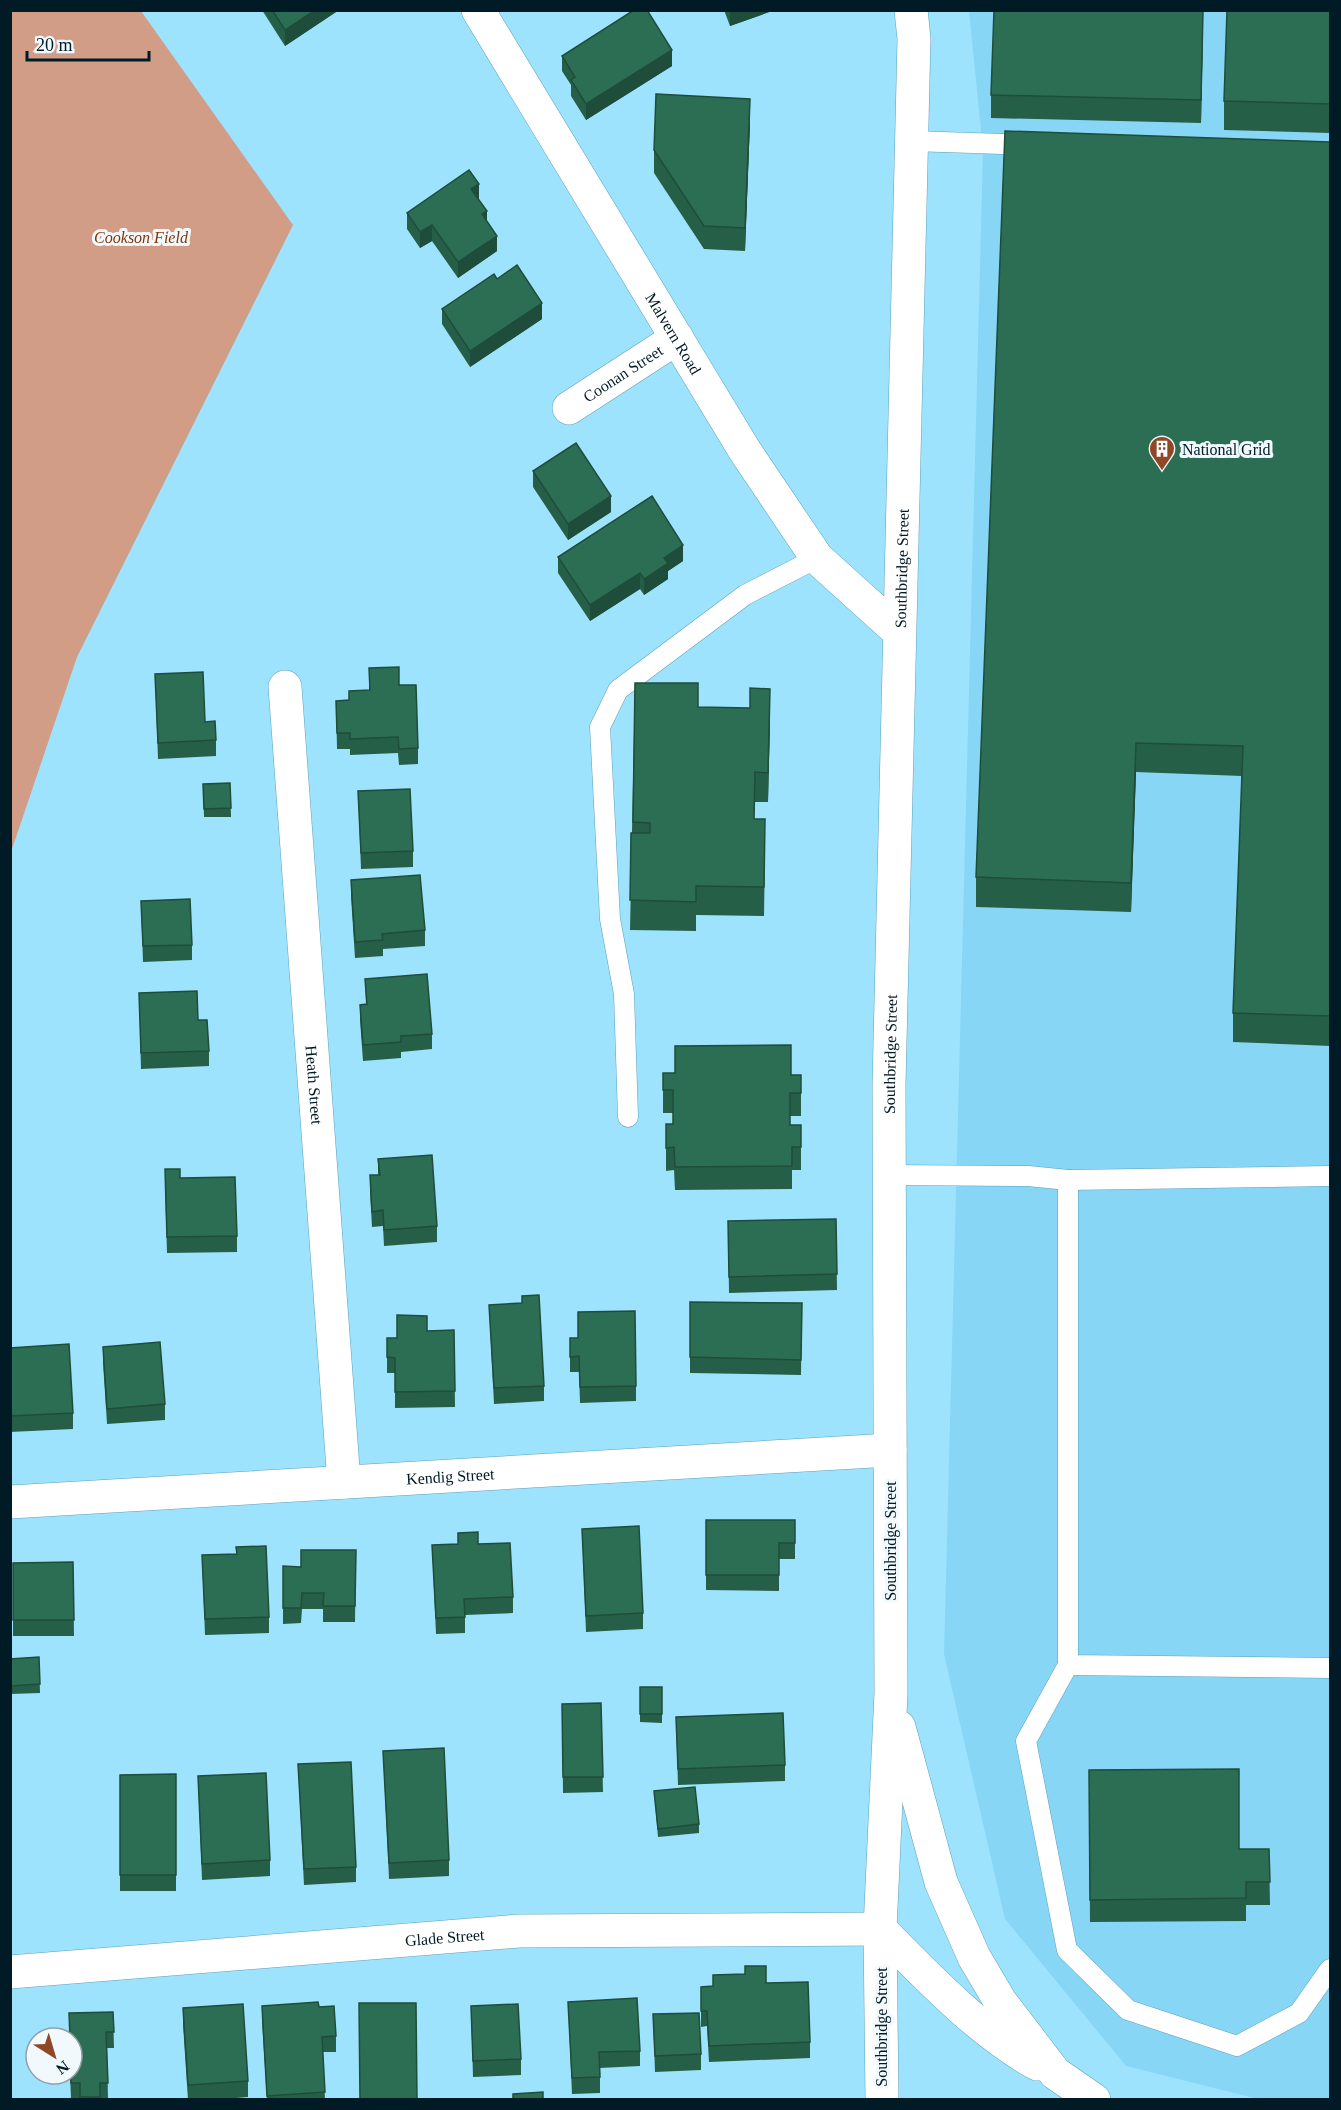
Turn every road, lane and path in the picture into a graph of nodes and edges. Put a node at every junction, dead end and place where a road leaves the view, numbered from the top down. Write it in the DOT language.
graph roads {
  1 [pos="478,10"];
  2 [pos="911,10"];
  3 [pos="912,141"];
  4 [pos="1052,146"];
  5 [pos="677,338"];
  6 [pos="569,408"];
  7 [pos="817,558"];
  8 [pos="899,632"];
  9 [pos="285,687"];
  10 [pos="628,1117"];
  11 [pos="889,1175"];
  12 [pos="1330,1176"];
  13 [pos="1068,1180"];
  14 [pos="890,1450"];
  15 [pos="345,1482"];
  16 [pos="10,1502"];
  17 [pos="1068,1665"];
  18 [pos="1330,1668"];
  19 [pos="891,1693"];
  20 [pos="880,1929"];
  21 [pos="1330,1969"];
  22 [pos="10,1972"];
  23 [pos="1055,2073"];
  24 [pos="882,2100"];
  25 [pos="1094,2100"];
  1 -- 5 [label="street, Malvern Road"];
  2 -- 3 [label="street, Southbridge Street"];
  3 -- 4 [label="lane"];
  3 -- 8 [label="street, Southbridge Street"];
  5 -- 6 [label="street, Coonan Street"];
  5 -- 7 [label="street, Malvern Road"];
  7 -- 8 [label="street, Malvern Road"];
  7 -- 10 [label="lane"];
  8 -- 11 [label="street, Southbridge Street"];
  9 -- 15 [label="street, Heath Street"];
  11 -- 13 [label="lane"];
  11 -- 14 [label="street, Southbridge Street"];
  12 -- 13 [label="lane"];
  13 -- 17 [label="lane"];
  14 -- 15 [label="street, Kendig Street"];
  14 -- 19 [label="street, Southbridge Street"];
  15 -- 16 [label="street, Kendig Street"];
  17 -- 18 [label="lane"];
  17 -- 21 [label="lane"];
  19 -- 20 [label="street, Southbridge Street"];
  19 -- 23 [label="street"];
  20 -- 22 [label="street, Glade Street"];
  20 -- 23 [label="street"];
  20 -- 24 [label="street, Southbridge Street"];
  23 -- 25 [label="street"];
}
